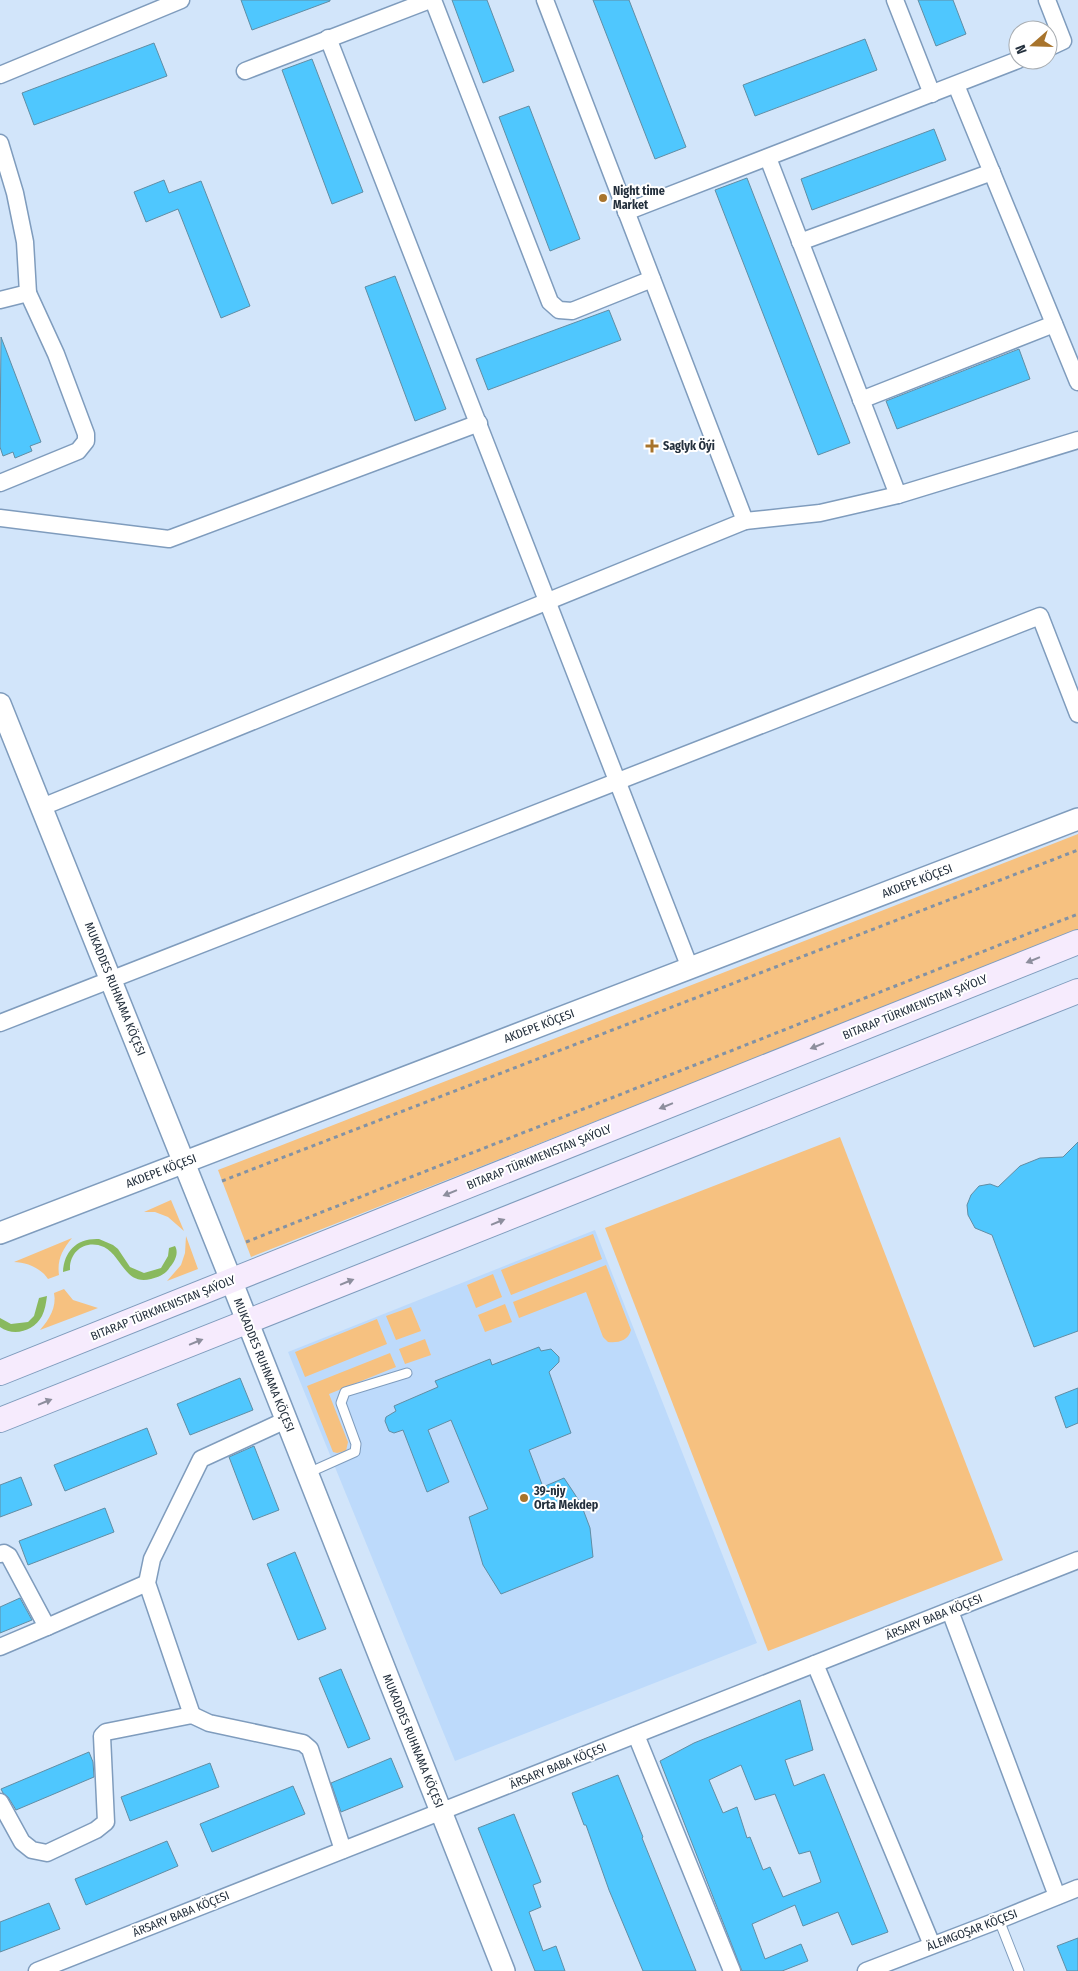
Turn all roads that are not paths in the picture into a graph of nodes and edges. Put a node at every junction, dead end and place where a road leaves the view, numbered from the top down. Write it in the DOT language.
graph roads {
  1 [pos="181,0"];
  2 [pos="432,0"];
  3 [pos="545,0"];
  4 [pos="895,0"];
  5 [pos="1047,0"];
  6 [pos="1055,20"];
  7 [pos="1058,29"];
  8 [pos="328,38"];
  9 [pos="1058,44"];
  10 [pos="1008,64"];
  11 [pos="244,71"];
  12 [pos="0,75"];
  13 [pos="956,85"];
  14 [pos="932,94"];
  15 [pos="0,143"];
  16 [pos="768,158"];
  17 [pos="992,172"];
  18 [pos="626,212"];
  19 [pos="800,242"];
  20 [pos="652,279"];
  21 [pos="28,293"];
  22 [pos="0,300"];
  23 [pos="1054,324"];
  24 [pos="1078,382"];
  25 [pos="861,400"];
  26 [pos="479,423"];
  27 [pos="1078,440"];
  28 [pos="0,484"];
  29 [pos="898,495"];
  30 [pos="0,518"];
  31 [pos="745,522"];
  32 [pos="548,601"];
  33 [pos="0,704"];
  34 [pos="1078,714"];
  35 [pos="618,782"];
  36 [pos="42,807"];
  37 [pos="1078,819"];
  38 [pos="1078,942"];
  39 [pos="690,968"];
  40 [pos="111,980"];
  41 [pos="1078,991"];
  42 [pos="0,1023"];
  43 [pos="184,1163"];
  44 [pos="0,1232"];
  45 [pos="231,1280"];
  46 [pos="247,1322"];
  47 [pos="0,1373"];
  48 [pos="407,1373"];
  49 [pos="0,1420"];
  50 [pos="286,1420"];
  51 [pos="308,1474"];
  52 [pos="0,1554"];
  53 [pos="1078,1560"];
  54 [pos="147,1583"];
  55 [pos="950,1611"];
  56 [pos="48,1627"];
  57 [pos="0,1647"];
  58 [pos="815,1664"];
  59 [pos="192,1716"];
  60 [pos="636,1735"];
  61 [pos="0,1802"];
  62 [pos="441,1812"];
  63 [pos="343,1850"];
  64 [pos="1078,1888"];
  65 [pos="1057,1896"];
  66 [pos="1000,1920"];
  67 [pos="932,1945"];
  68 [pos="37,1971"];
  69 [pos="504,1971"];
  70 [pos="732,1971"];
  71 [pos="866,1971"];
  72 [pos="1020,1971"];
  1 -- 12 [label="street"];
  2 -- 8 [label="street"];
  2 -- 20 [label="street"];
  3 -- 18 [label="street"];
  4 -- 14 [label="street"];
  5 -- 6 [label="street"];
  7 -- 9 [label="street"];
  8 -- 11 [label="street"];
  8 -- 26 [label="street"];
  10 -- 13 [label="street"];
  13 -- 14 [label="street"];
  13 -- 17 [label="street"];
  14 -- 16 [label="street"];
  15 -- 21 [label="street"];
  16 -- 18 [label="street"];
  16 -- 19 [label="street"];
  17 -- 19 [label="street"];
  17 -- 23 [label="street"];
  18 -- 20 [label="street"];
  19 -- 25 [label="street"];
  20 -- 31 [label="street"];
  21 -- 22 [label="street"];
  21 -- 28 [label="street"];
  23 -- 24 [label="street"];
  23 -- 25 [label="street"];
  25 -- 29 [label="street"];
  26 -- 30 [label="street"];
  26 -- 32 [label="street"];
  27 -- 29 [label="street"];
  29 -- 31 [label="street"];
  31 -- 32 [label="street"];
  32 -- 35 [label="street"];
  32 -- 36 [label="street"];
  33 -- 36 [label="street, MUKADDES RUHNAMA KÖÇESI"];
  34 -- 35 [label="street"];
  35 -- 39 [label="street"];
  35 -- 40 [label="street"];
  36 -- 40 [label="street, MUKADDES RUHNAMA KÖÇESI"];
  37 -- 39 [label="street, AKDEPE KÖÇESI"];
  38 -- 45 [label="main road, BITARAP TÜRKMENISTAN ŞAÝOLY, one-way"];
  39 -- 43 [label="street, AKDEPE KÖÇESI"];
  40 -- 42 [label="street"];
  40 -- 43 [label="street, MUKADDES RUHNAMA KÖÇESI"];
  46 -- 41 [label="main road, one-way"];
  43 -- 44 [label="street, AKDEPE KÖÇESI"];
  43 -- 45 [label="street, MUKADDES RUHNAMA KÖÇESI"];
  45 -- 46 [label="street, MUKADDES RUHNAMA KÖÇESI"];
  45 -- 47 [label="main road, BITARAP TÜRKMENISTAN ŞAÝOLY"];
  49 -- 46 [label="main road, one-way"];
  46 -- 50 [label="street, MUKADDES RUHNAMA KÖÇESI"];
  48 -- 51 [label="lane"];
  50 -- 51 [label="street, MUKADDES RUHNAMA KÖÇESI"];
  50 -- 54 [label="street"];
  51 -- 62 [label="street, MUKADDES RUHNAMA KÖÇESI"];
  52 -- 56 [label="street"];
  53 -- 55 [label="street, ÄRSARY BABA KÖÇESI"];
  54 -- 56 [label="street"];
  54 -- 59 [label="street"];
  55 -- 58 [label="street, ÄRSARY BABA KÖÇESI"];
  55 -- 65 [label="street"];
  56 -- 57 [label="street"];
  58 -- 60 [label="street, ÄRSARY BABA KÖÇESI"];
  58 -- 67 [label="street"];
  59 -- 61 [label="street"];
  59 -- 63 [label="street"];
  60 -- 62 [label="street, ÄRSARY BABA KÖÇESI"];
  60 -- 70 [label="street"];
  62 -- 63 [label="street, ÄRSARY BABA KÖÇESI"];
  62 -- 69 [label="street, MUKADDES RUHNAMA KÖÇESI"];
  63 -- 68 [label="street, ÄRSARY BABA KÖÇESI"];
  64 -- 65 [label="street, ÄLEMGOŞAR KÖÇESI"];
  65 -- 66 [label="street, ÄLEMGOŞAR KÖÇESI"];
  66 -- 67 [label="street, ÄLEMGOŞAR KÖÇESI"];
  66 -- 72 [label="lane"];
  67 -- 71 [label="street, ÄLEMGOŞAR KÖÇESI"];
}
